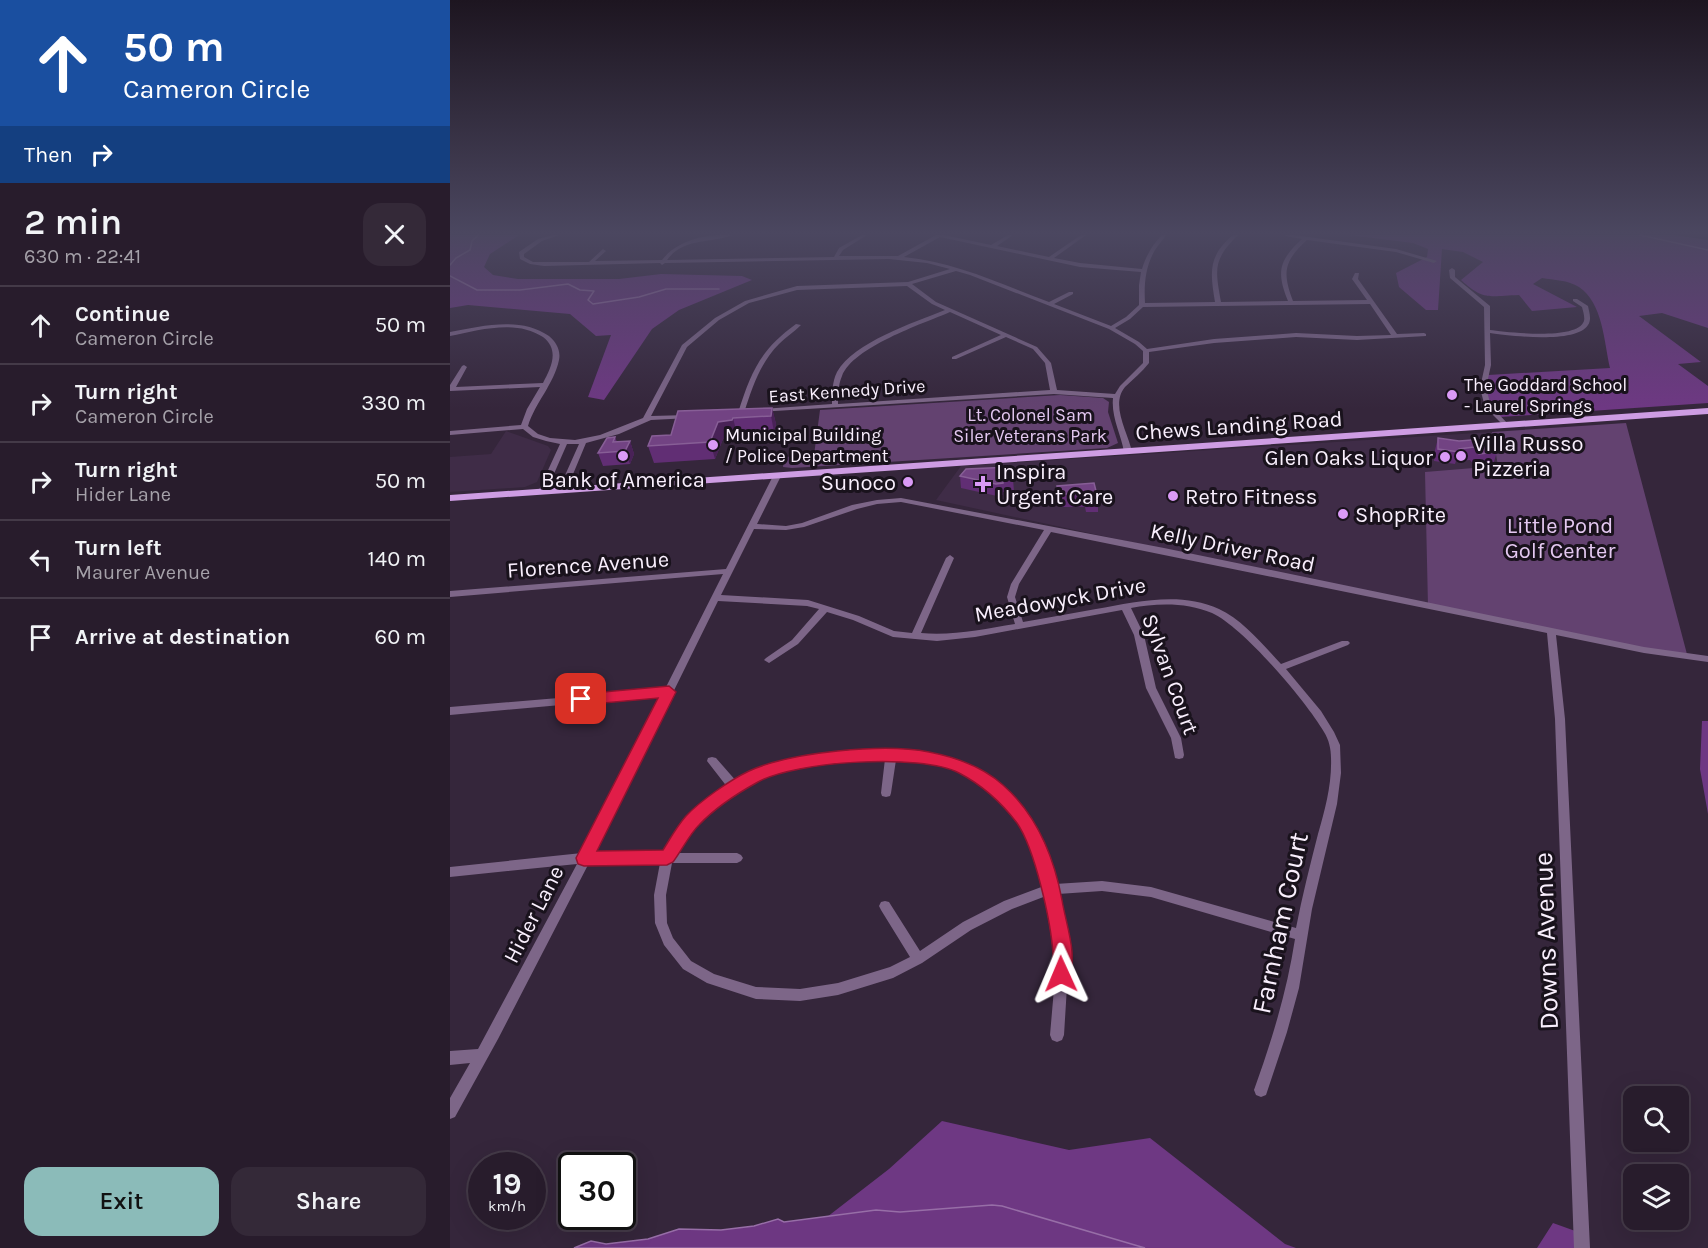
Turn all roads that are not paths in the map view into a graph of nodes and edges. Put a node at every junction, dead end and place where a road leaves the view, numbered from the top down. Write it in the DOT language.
graph roads {
  1 [pos="778,293"];
  2 [pos="919,293"];
  3 [pos="1021,293"];
  4 [pos="1071,293"];
  5 [pos="1142,293"];
  6 [pos="1216,293"];
  7 [pos="1287,293"];
  8 [pos="1365,293"];
  9 [pos="1472,293"];
  10 [pos="1575,300"];
  11 [pos="1371,302"];
  12 [pos="1291,303"];
  13 [pos="1049,304"];
  14 [pos="1142,304"];
  15 [pos="1218,304"];
  16 [pos="950,310"];
  17 [pos="798,325"];
  18 [pos="1111,328"];
  19 [pos="1487,331"];
  20 [pos="450,334"];
  21 [pos="1006,334"];
  22 [pos="1424,335"];
  23 [pos="1396,337"];
  24 [pos="1146,351"];
  25 [pos="954,358"];
  26 [pos="464,367"];
  27 [pos="546,384"];
  28 [pos="450,389"];
  29 [pos="1054,392"];
  30 [pos="1118,396"];
  31 [pos="835,406"];
  32 [pos="1708,411"];
  33 [pos="741,413"];
  34 [pos="731,414"];
  35 [pos="700,416"];
  36 [pos="646,418"];
  37 [pos="1506,425"];
  38 [pos="524,427"];
  39 [pos="450,433"];
  40 [pos="583,442"];
  41 [pos="564,443"];
  42 [pos="1128,452"];
  43 [pos="777,476"];
  44 [pos="562,491"];
  45 [pos="542,492"];
  46 [pos="450,498"];
  47 [pos="751,526"];
  48 [pos="1048,530"];
  49 [pos="950,558"];
  50 [pos="729,571"];
  51 [pos="450,594"];
  52 [pos="716,598"];
  53 [pos="1125,606"];
  54 [pos="825,608"];
  55 [pos="1020,626"];
  56 [pos="1551,632"];
  57 [pos="915,636"];
  58 [pos="1345,643"];
  59 [pos="1708,659"];
  60 [pos="770,660"];
  61 [pos="1279,668"];
  62 [pos="669,692"];
  63 [pos="450,711"];
  64 [pos="1179,755"];
  65 [pos="891,756"];
  66 [pos="712,760"];
  67 [pos="1336,763"];
  68 [pos="735,788"];
  69 [pos="886,793"];
  70 [pos="667,857"];
  71 [pos="584,858"];
  72 [pos="737,858"];
  73 [pos="450,872"];
  74 [pos="1051,889"];
  75 [pos="885,906"];
  76 [pos="1301,935"];
  77 [pos="918,959"];
  78 [pos="1057,1035"];
  79 [pos="482,1055"];
  80 [pos="450,1058"];
  81 [pos="1261,1090"];
  82 [pos="450,1112"];
  83 [pos="1582,1248"];
  1 -- 36 [label="street"];
  2 -- 16 [label="street"];
  3 -- 13 [label="street"];
  4 -- 13 [label="street"];
  5 -- 14 [label="street"];
  6 -- 15 [label="street"];
  7 -- 12 [label="street"];
  8 -- 11 [label="street"];
  9 -- 19 [label="street"];
  10 -- 19 [label="street"];
  11 -- 12 [label="street"];
  11 -- 23 [label="street"];
  12 -- 15 [label="street"];
  13 -- 18 [label="street"];
  14 -- 15 [label="street"];
  14 -- 18 [label="street"];
  16 -- 21 [label="street"];
  16 -- 31 [label="street"];
  17 -- 33 [label="street"];
  18 -- 24 [label="street"];
  19 -- 37 [label="street"];
  20 -- 27 [label="street"];
  21 -- 25 [label="street"];
  21 -- 29 [label="street"];
  22 -- 23 [label="street"];
  23 -- 24 [label="street"];
  24 -- 30 [label="street"];
  26 -- 28 [label="street"];
  27 -- 28 [label="street"];
  27 -- 38 [label="street"];
  29 -- 30 [label="street, East Kennedy Drive"];
  29 -- 31 [label="street, East Kennedy Drive"];
  30 -- 42 [label="street"];
  31 -- 33 [label="street, East Kennedy Drive"];
  32 -- 37 [label="main road, Chews Landing Road"];
  33 -- 34 [label="street, East Kennedy Drive"];
  35 -- 36 [label="street"];
  36 -- 40 [label="street"];
  37 -- 42 [label="main road, Chews Landing Road"];
  38 -- 39 [label="street"];
  38 -- 41 [label="street"];
  40 -- 41 [label="street"];
  40 -- 44 [label="street"];
  41 -- 45 [label="street"];
  42 -- 43 [label="main road, Chews Landing Road"];
  43 -- 44 [label="main road, Chews Landing Road"];
  43 -- 47 [label="street, Hider Lane"];
  44 -- 45 [label="main road, Chews Landing Road"];
  45 -- 46 [label="main road, Chews Landing Road"];
  47 -- 48 [label="street, Kelly Driver Road"];
  47 -- 50 [label="street, Hider Lane"];
  48 -- 55 [label="street"];
  48 -- 56 [label="street, Kelly Driver Road"];
  49 -- 57 [label="street"];
  50 -- 51 [label="street, Florence Avenue"];
  50 -- 52 [label="street, Hider Lane"];
  52 -- 54 [label="street, Meadowyck Drive"];
  52 -- 62 [label="street, Hider Lane"];
  53 -- 55 [label="street, Meadowyck Drive"];
  53 -- 61 [label="street, Meadowyck Drive"];
  53 -- 64 [label="street, Sylvan Court"];
  54 -- 57 [label="street, Meadowyck Drive"];
  54 -- 60 [label="street"];
  55 -- 57 [label="street, Meadowyck Drive"];
  56 -- 59 [label="street, Kelly Driver Road"];
  56 -- 83 [label="street, Downs Avenue"];
  58 -- 61 [label="street"];
  61 -- 67 [label="street, Meadowyck Drive"];
  62 -- 63 [label="street"];
  62 -- 71 [label="street, Hider Lane"];
  65 -- 68 [label="street"];
  65 -- 69 [label="street"];
  65 -- 74 [label="street"];
  66 -- 68 [label="street"];
  67 -- 76 [label="street, Farnham Court"];
  68 -- 70 [label="street"];
  70 -- 71 [label="street"];
  70 -- 72 [label="street"];
  70 -- 77 [label="street"];
  71 -- 73 [label="street"];
  71 -- 79 [label="street, Hider Lane"];
  74 -- 76 [label="street"];
  74 -- 77 [label="street"];
  74 -- 78 [label="street"];
  75 -- 77 [label="street"];
  76 -- 81 [label="street, Farnham Court"];
  79 -- 80 [label="street"];
  79 -- 82 [label="street, Hider Lane"];
}
